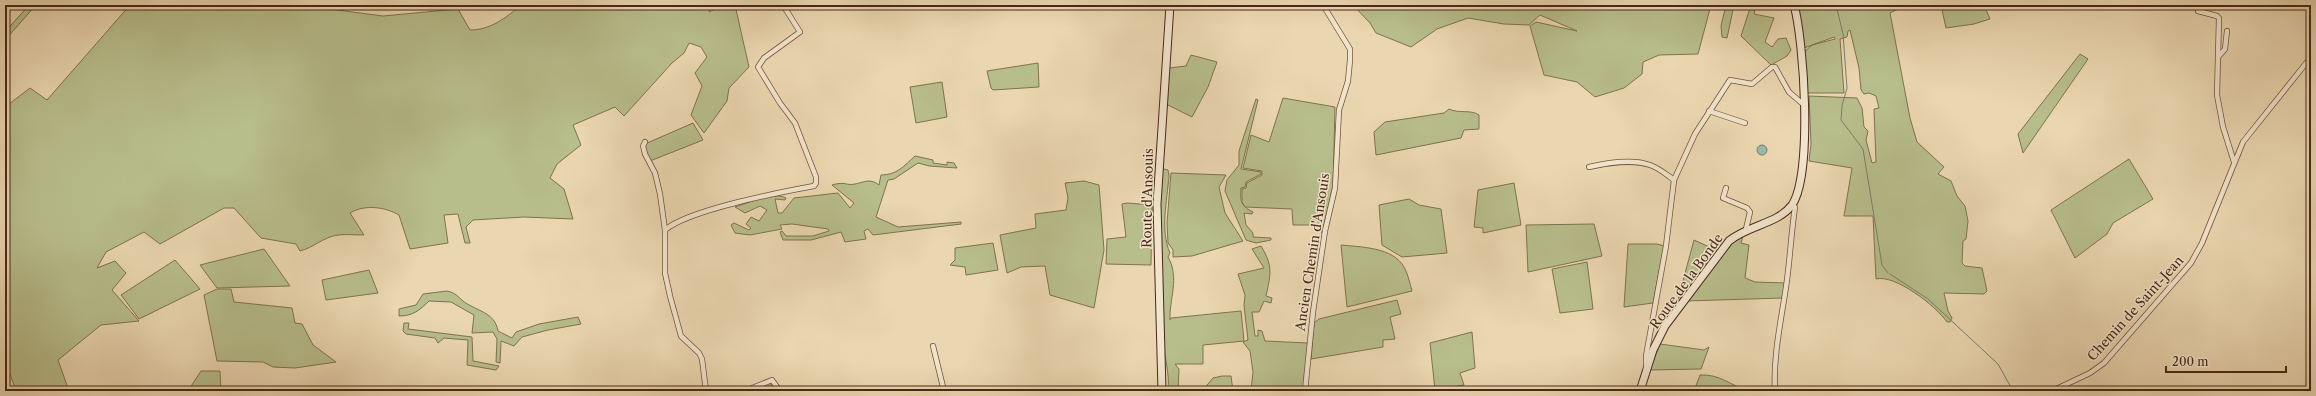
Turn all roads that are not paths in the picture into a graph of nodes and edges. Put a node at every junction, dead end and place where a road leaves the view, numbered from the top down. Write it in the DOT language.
graph roads {
  1 [pos="783,5"];
  2 [pos="1170,5"];
  3 [pos="1323,5"];
  4 [pos="1794,5"];
  5 [pos="2198,11"];
  6 [pos="2227,31"];
  7 [pos="2219,56"];
  8 [pos="2311,57"];
  9 [pos="1804,105"];
  10 [pos="1709,111"];
  11 [pos="1745,123"];
  12 [pos="645,142"];
  13 [pos="2234,162"];
  14 [pos="1589,167"];
  15 [pos="1674,180"];
  16 [pos="1726,188"];
  17 [pos="1789,208"];
  18 [pos="1794,212"];
  19 [pos="1746,229"];
  20 [pos="665,230"];
  21 [pos="933,346"];
  22 [pos="1646,370"];
  23 [pos="706,391"];
  24 [pos="745,391"];
  25 [pos="780,391"];
  26 [pos="944,391"];
  27 [pos="1162,391"];
  28 [pos="1305,391"];
  29 [pos="1640,391"];
  30 [pos="1775,391"];
  31 [pos="2052,391"];
  1 -- 20 [label="street"];
  2 -- 27 [label="main road, Route d'Ansouis"];
  3 -- 28 [label="street, Ancien Chemin d'Ansouis"];
  4 -- 9 [label="main road"];
  5 -- 7 [label="street"];
  6 -- 7 [label="street"];
  7 -- 13 [label="street"];
  8 -- 13 [label="street, Chemin de Saint-Jean"];
  9 -- 10 [label="street"];
  9 -- 17 [label="main road"];
  10 -- 11 [label="street"];
  10 -- 15 [label="street"];
  12 -- 20 [label="street"];
  13 -- 31 [label="street, Chemin de Saint-Jean"];
  14 -- 15 [label="street"];
  15 -- 22 [label="street"];
  16 -- 19 [label="street"];
  17 -- 18 [label="street"];
  17 -- 18 [label="street"];
  17 -- 19 [label="main road, Route de la Bonde"];
  18 -- 30 [label="street"];
  19 -- 22 [label="main road, Route de la Bonde"];
  20 -- 23 [label="street"];
  21 -- 26 [label="street"];
  22 -- 29 [label="main road, Route de la Bonde"];
  24 -- 25 [label="street"];
}
